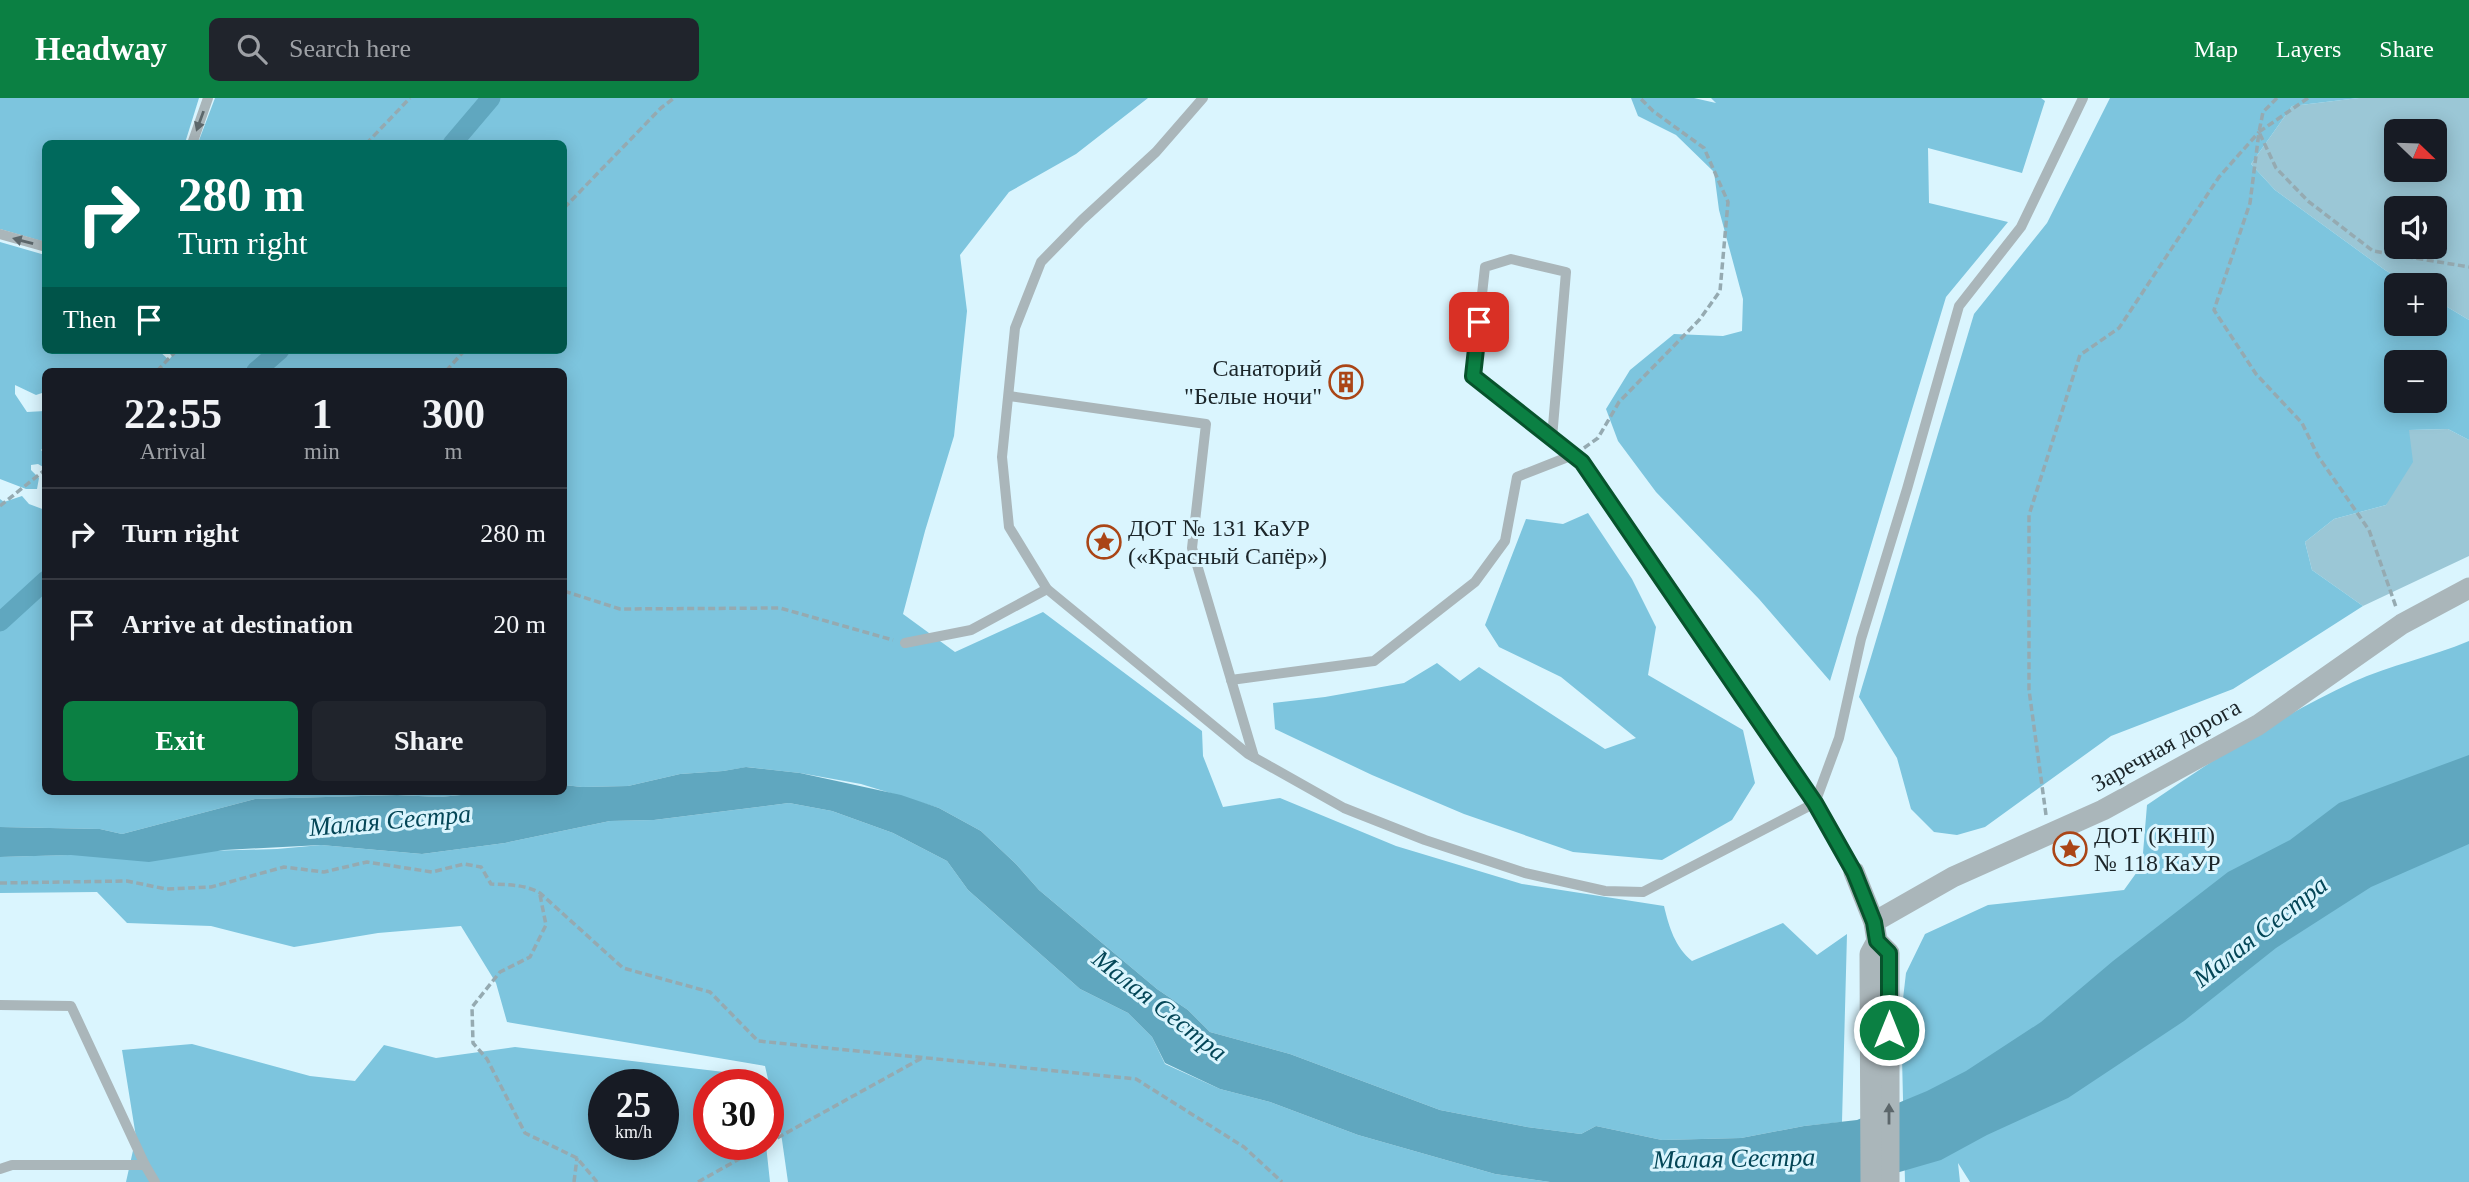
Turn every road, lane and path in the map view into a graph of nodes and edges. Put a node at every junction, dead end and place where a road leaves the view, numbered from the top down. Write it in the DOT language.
graph roads {
  1 [pos="208,98"];
  2 [pos="410,98"];
  3 [pos="674,98"];
  4 [pos="1202,98"];
  5 [pos="1640,98"];
  6 [pos="2083,98"];
  7 [pos="2277,98"];
  8 [pos="2308,98"];
  9 [pos="2259,132"];
  10 [pos="192,140"];
  11 [pos="370,140"];
  12 [pos="567,205"];
  13 [pos="0,234"];
  14 [pos="42,246"];
  15 [pos="2469,267"];
  16 [pos="173,354"];
  17 [pos="462,354"];
  18 [pos="160,368"];
  19 [pos="449,368"];
  20 [pos="1009,396"];
  21 [pos="1552,438"];
  22 [pos="1573,455"];
  23 [pos="42,472"];
  24 [pos="0,506"];
  25 [pos="2469,588"];
  26 [pos="1047,589"];
  27 [pos="567,592"];
  28 [pos="2402,624"];
  29 [pos="905,643"];
  30 [pos="1231,680"];
  31 [pos="1254,757"];
  32 [pos="1815,803"];
  33 [pos="2048,834"];
  34 [pos="1854,872"];
  35 [pos="0,883"];
  36 [pos="540,893"];
  37 [pos="1877,943"];
  38 [pos="0,1005"];
  39 [pos="922,1058"];
  40 [pos="784,1135"];
  41 [pos="577,1158"];
  42 [pos="738,1160"];
  43 [pos="145,1165"];
  44 [pos="0,1169"];
  45 [pos="155,1182"];
  46 [pos="574,1182"];
  47 [pos="597,1182"];
  48 [pos="698,1182"];
  49 [pos="1282,1182"];
  50 [pos="1871,1182"];
  51 [pos="1889,1182"];
  1 -- 10 [label="lane, one-way"];
  2 -- 11 [label="path"];
  3 -- 12 [label="path"];
  4 -- 20 [label="lane"];
  5 -- 22 [label="path"];
  6 -- 32 [label="lane"];
  7 -- 9 [label="path"];
  8 -- 9 [label="path"];
  9 -- 15 [label="path"];
  9 -- 28 [label="path"];
  9 -- 33 [label="path"];
  14 -- 13 [label="lane, one-way"];
  16 -- 18 [label="path"];
  17 -- 19 [label="path"];
  20 -- 26 [label="lane"];
  20 -- 30 [label="lane"];
  21 -- 21 [label="lane"];
  21 -- 22 [label="lane"];
  22 -- 30 [label="lane"];
  22 -- 32 [label="lane"];
  23 -- 24 [label="path"];
  25 -- 28 [label="street, Заречная дорога"];
  26 -- 29 [label="lane"];
  26 -- 31 [label="lane"];
  27 -- 29 [label="path"];
  28 -- 33 [label="street, Заречная дорога"];
  30 -- 31 [label="lane"];
  31 -- 32 [label="lane"];
  32 -- 34 [label="lane"];
  33 -- 37 [label="street, Заречная дорога"];
  34 -- 37 [label="street"];
  35 -- 36 [label="path"];
  36 -- 39 [label="path"];
  36 -- 41 [label="path"];
  37 -- 50 [label="street"];
  51 -- 37 [label="street, one-way"];
  38 -- 43 [label="lane"];
  39 -- 40 [label="path"];
  39 -- 49 [label="path"];
  41 -- 46 [label="path"];
  41 -- 47 [label="path"];
  42 -- 48 [label="path"];
  43 -- 44 [label="lane"];
  43 -- 45 [label="lane"];
}
